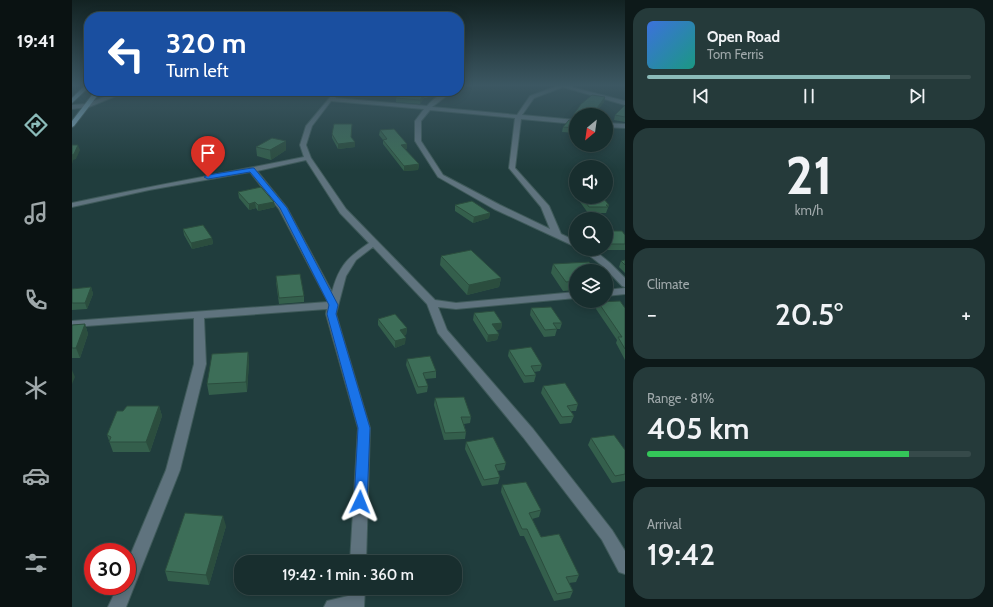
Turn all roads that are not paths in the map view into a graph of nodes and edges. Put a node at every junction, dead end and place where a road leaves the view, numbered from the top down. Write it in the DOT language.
graph roads {
  1 [pos="81,113"];
  2 [pos="320,113"];
  3 [pos="423,113"];
  4 [pos="485,113"];
  5 [pos="521,113"];
  6 [pos="518,117"];
  7 [pos="569,121"];
  8 [pos="72,125"];
  9 [pos="613,125"];
  10 [pos="625,126"];
  11 [pos="308,158"];
  12 [pos="252,170"];
  13 [pos="72,205"];
  14 [pos="557,235"];
  15 [pos="569,241"];
  16 [pos="374,243"];
  17 [pos="597,256"];
  18 [pos="625,284"];
  19 [pos="625,291"];
  20 [pos="613,292"];
  21 [pos="569,296"];
  22 [pos="432,303"];
  23 [pos="334,305"];
  24 [pos="199,315"];
  25 [pos="72,324"];
  26 [pos="358,555"];
  27 [pos="136,561"];
  28 [pos="625,566"];
  29 [pos="122,595"];
  30 [pos="356,599"];
  31 [pos="117,607"];
  32 [pos="126,607"];
  33 [pos="333,607"];
  1 -- 8 [label="main road"];
  2 -- 11 [label="street"];
  3 -- 14 [label="street"];
  4 -- 6 [label="street"];
  5 -- 6 [label="street"];
  6 -- 7 [label="street"];
  6 -- 14 [label="street"];
  9 -- 10 [label="street"];
  11 -- 12 [label="street"];
  11 -- 16 [label="street"];
  12 -- 13 [label="street"];
  12 -- 23 [label="street"];
  14 -- 15 [label="street"];
  16 -- 22 [label="street"];
  16 -- 23 [label="street"];
  17 -- 18 [label="street"];
  19 -- 20 [label="street"];
  21 -- 22 [label="street"];
  22 -- 28 [label="street"];
  23 -- 24 [label="street"];
  23 -- 26 [label="street"];
  24 -- 25 [label="street"];
  24 -- 27 [label="street"];
  29 -- 31 [label="street"];
  30 -- 33 [label="street"];
  31 -- 32 [label="street"];
}
